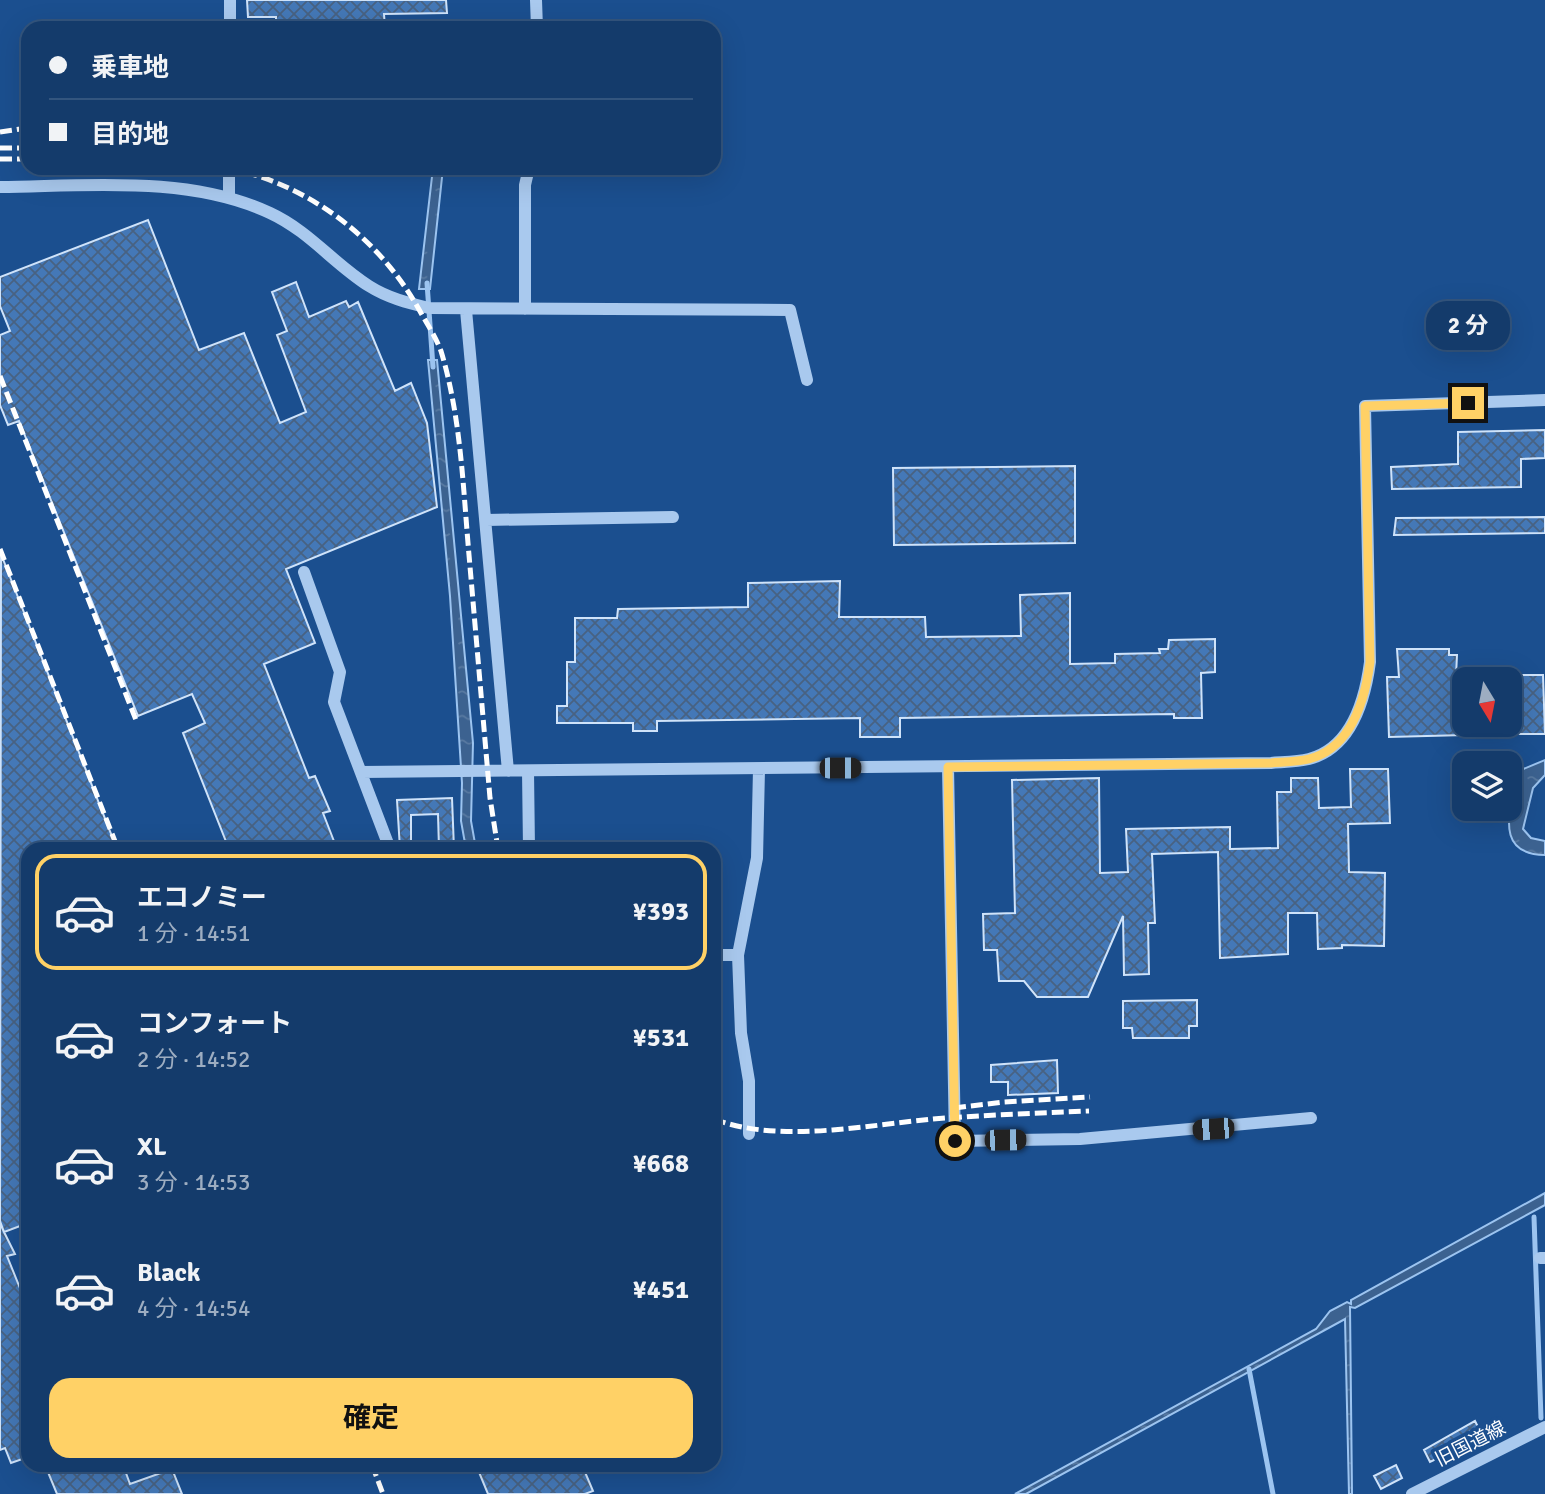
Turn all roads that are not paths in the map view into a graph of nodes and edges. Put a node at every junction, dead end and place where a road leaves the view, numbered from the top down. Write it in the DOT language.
graph roads {
  1 [pos="230,0"];
  2 [pos="536,0"];
  3 [pos="230,21"];
  4 [pos="537,21"];
  5 [pos="229,175"];
  6 [pos="527,175"];
  7 [pos="0,187"];
  8 [pos="229,197"];
  9 [pos="525,309"];
  10 [pos="466,310"];
  11 [pos="807,380"];
  12 [pos="1545,400"];
  13 [pos="673,517"];
  14 [pos="486,520"];
  15 [pos="304,572"];
  16 [pos="948,767"];
  17 [pos="759,769"];
  18 [pos="508,771"];
  19 [pos="528,771"];
  20 [pos="361,772"];
  21 [pos="387,842"];
  22 [pos="529,842"];
  23 [pos="738,955"];
  24 [pos="721,956"];
  25 [pos="1311,1118"];
  26 [pos="749,1134"];
  27 [pos="1545,1427"];
  28 [pos="1412,1494"];
  1 -- 3 [label="street"];
  2 -- 4 [label="street"];
  5 -- 8 [label="street"];
  6 -- 9 [label="street"];
  7 -- 8 [label="street"];
  8 -- 10 [label="street"];
  9 -- 10 [label="street"];
  9 -- 11 [label="street"];
  10 -- 14 [label="street"];
  12 -- 16 [label="street"];
  13 -- 14 [label="street"];
  14 -- 18 [label="street"];
  15 -- 20 [label="street"];
  16 -- 17 [label="street"];
  16 -- 25 [label="street"];
  17 -- 19 [label="street"];
  17 -- 23 [label="street"];
  18 -- 19 [label="street"];
  18 -- 20 [label="street"];
  19 -- 22 [label="street"];
  20 -- 21 [label="street"];
  23 -- 24 [label="street"];
  23 -- 26 [label="street"];
  27 -- 28 [label="street, 旧国道線"];
}
